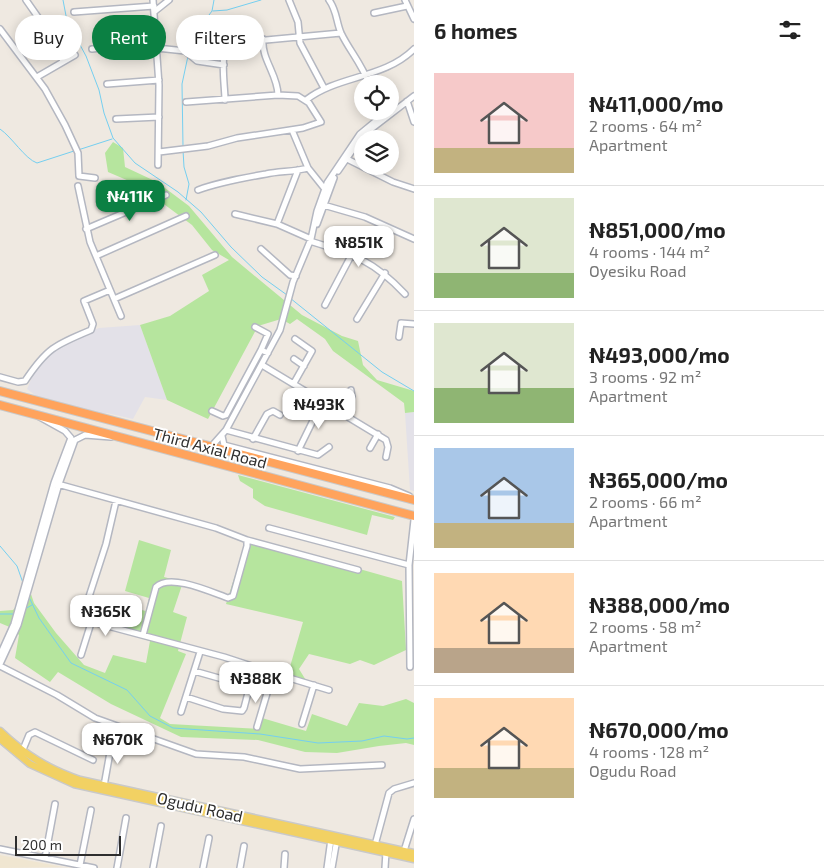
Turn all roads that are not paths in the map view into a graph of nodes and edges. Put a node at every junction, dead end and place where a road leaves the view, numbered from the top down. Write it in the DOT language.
graph roads {
  1 [pos="26,0"];
  2 [pos="153,0"];
  3 [pos="169,0"];
  4 [pos="289,0"];
  5 [pos="329,0"];
  6 [pos="407,2"];
  7 [pos="154,9"];
  8 [pos="74,12"];
  9 [pos="374,13"];
  10 [pos="154,15"];
  11 [pos="414,19"];
  12 [pos="0,31"];
  13 [pos="341,33"];
  14 [pos="298,38"];
  15 [pos="264,39"];
  16 [pos="166,48"];
  17 [pos="414,49"];
  18 [pos="264,53"];
  19 [pos="157,60"];
  20 [pos="224,60"];
  21 [pos="63,61"];
  22 [pos="224,65"];
  23 [pos="366,75"];
  24 [pos="369,75"];
  25 [pos="37,78"];
  26 [pos="158,80"];
  27 [pos="354,80"];
  28 [pos="107,84"];
  29 [pos="324,88"];
  30 [pos="414,94"];
  31 [pos="278,95"];
  32 [pos="225,100"];
  33 [pos="306,100"];
  34 [pos="407,101"];
  35 [pos="186,102"];
  36 [pos="399,104"];
  37 [pos="399,105"];
  38 [pos="159,117"];
  39 [pos="116,119"];
  40 [pos="375,120"];
  41 [pos="377,120"];
  42 [pos="414,122"];
  43 [pos="292,130"];
  44 [pos="159,152"];
  45 [pos="347,159"];
  46 [pos="158,164"];
  47 [pos="308,168"];
  48 [pos="298,170"];
  49 [pos="95,178"];
  50 [pos="78,186"];
  51 [pos="324,188"];
  52 [pos="414,189"];
  53 [pos="198,190"];
  54 [pos="166,195"];
  55 [pos="321,204"];
  56 [pos="235,214"];
  57 [pos="186,216"];
  58 [pos="277,224"];
  59 [pos="86,229"];
  60 [pos="414,239"];
  61 [pos="312,241"];
  62 [pos="261,249"];
  63 [pos="352,254"];
  64 [pos="215,255"];
  65 [pos="96,256"];
  66 [pos="385,273"];
  67 [pos="296,276"];
  68 [pos="110,290"];
  69 [pos="405,294"];
  70 [pos="114,299"];
  71 [pos="325,304"];
  72 [pos="121,316"];
  73 [pos="357,319"];
  74 [pos="414,324"];
  75 [pos="255,327"];
  76 [pos="398,337"];
  77 [pos="296,339"];
  78 [pos="260,350"];
  79 [pos="268,353"];
  80 [pos="294,359"];
  81 [pos="262,365"];
  82 [pos="304,366"];
  83 [pos="0,377"];
  84 [pos="294,383"];
  85 [pos="351,390"];
  86 [pos="0,391"];
  87 [pos="323,400"];
  88 [pos="0,405"];
  89 [pos="212,411"];
  90 [pos="343,412"];
  91 [pos="280,415"];
  92 [pos="37,416"];
  93 [pos="226,430"];
  94 [pos="378,434"];
  95 [pos="222,436"];
  96 [pos="116,437"];
  97 [pos="253,439"];
  98 [pos="329,447"];
  99 [pos="210,448"];
  100 [pos="370,448"];
  101 [pos="298,451"];
  102 [pos="386,456"];
  103 [pos="57,484"];
  104 [pos="414,500"];
  105 [pos="116,502"];
  106 [pos="414,516"];
  107 [pos="414,520"];
  108 [pos="269,528"];
  109 [pos="247,540"];
  110 [pos="409,565"];
  111 [pos="358,570"];
  112 [pos="91,623"];
  113 [pos="16,625"];
  114 [pos="143,635"];
  115 [pos="200,652"];
  116 [pos="0,655"];
  117 [pos="81,655"];
  118 [pos="0,665"];
  119 [pos="410,667"];
  120 [pos="194,671"];
  121 [pos="273,673"];
  122 [pos="314,685"];
  123 [pos="329,690"];
  124 [pos="186,697"];
  125 [pos="181,712"];
  126 [pos="302,724"];
  127 [pos="257,727"];
  128 [pos="0,731"];
  129 [pos="0,738"];
  130 [pos="112,741"];
  131 [pos="22,752"];
  132 [pos="93,760"];
  133 [pos="382,765"];
  134 [pos="414,783"];
  135 [pos="104,786"];
  136 [pos="131,794"];
  137 [pos="55,804"];
  138 [pos="91,810"];
  139 [pos="126,818"];
  140 [pos="414,819"];
  141 [pos="161,826"];
  142 [pos="209,838"];
  143 [pos="334,839"];
  144 [pos="375,845"];
  145 [pos="244,846"];
  146 [pos="0,849"];
  147 [pos="404,851"];
  148 [pos="386,852"];
  149 [pos="414,853"];
  150 [pos="285,854"];
  151 [pos="45,858"];
  152 [pos="414,859"];
  153 [pos="80,865"];
  154 [pos="87,867"];
  155 [pos="94,868"];
  156 [pos="117,868"];
  157 [pos="153,868"];
  158 [pos="203,868"];
  159 [pos="240,868"];
  160 [pos="284,868"];
  161 [pos="327,868"];
  162 [pos="332,868"];
  163 [pos="386,868"];
  1 -- 21 [label="street"];
  2 -- 7 [label="street"];
  3 -- 7 [label="street"];
  4 -- 14 [label="street"];
  5 -- 13 [label="street"];
  6 -- 9 [label="street"];
  6 -- 11 [label="street"];
  7 -- 8 [label="street"];
  7 -- 10 [label="street"];
  12 -- 25 [label="street"];
  13 -- 14 [label="street"];
  13 -- 23 [label="street"];
  14 -- 15 [label="street"];
  14 -- 29 [label="street"];
  16 -- 22 [label="street"];
  17 -- 24 [label="street"];
  18 -- 31 [label="street"];
  19 -- 26 [label="street"];
  20 -- 22 [label="street"];
  21 -- 25 [label="street"];
  22 -- 32 [label="street"];
  25 -- 49 [label="street"];
  26 -- 28 [label="street"];
  26 -- 38 [label="street"];
  27 -- 29 [label="street"];
  29 -- 33 [label="street"];
  30 -- 34 [label="street"];
  30 -- 36 [label="street"];
  31 -- 32 [label="street"];
  31 -- 33 [label="street"];
  32 -- 35 [label="street"];
  33 -- 43 [label="street"];
  34 -- 37 [label="street"];
  34 -- 42 [label="street"];
  38 -- 39 [label="street"];
  38 -- 44 [label="street"];
  40 -- 51 [label="street"];
  41 -- 45 [label="street"];
  43 -- 44 [label="street"];
  43 -- 47 [label="street"];
  44 -- 46 [label="street"];
  45 -- 52 [label="street"];
  45 -- 55 [label="street"];
  47 -- 48 [label="street"];
  47 -- 51 [label="street"];
  48 -- 53 [label="street"];
  48 -- 58 [label="street"];
  50 -- 59 [label="street"];
  51 -- 55 [label="street"];
  54 -- 59 [label="street"];
  55 -- 60 [label="street"];
  55 -- 61 [label="street"];
  56 -- 58 [label="street"];
  57 -- 65 [label="street"];
  58 -- 61 [label="street"];
  59 -- 65 [label="street"];
  61 -- 63 [label="street"];
  61 -- 67 [label="street"];
  62 -- 67 [label="street"];
  63 -- 66 [label="street"];
  63 -- 71 [label="street"];
  64 -- 70 [label="street"];
  65 -- 68 [label="street"];
  66 -- 69 [label="street"];
  66 -- 73 [label="street"];
  67 -- 79 [label="street"];
  68 -- 70 [label="street"];
  68 -- 83 [label="street"];
  70 -- 72 [label="street"];
  74 -- 76 [label="street"];
  75 -- 78 [label="street"];
  77 -- 82 [label="street"];
  78 -- 79 [label="street"];
  78 -- 89 [label="street"];
  79 -- 81 [label="street"];
  80 -- 82 [label="street"];
  81 -- 84 [label="street"];
  81 -- 93 [label="street"];
  82 -- 84 [label="street"];
  84 -- 87 [label="street"];
  85 -- 90 [label="street"];
  86 -- 99 [label="highway, Third Axial Road"];
  87 -- 90 [label="street"];
  87 -- 101 [label="street"];
  88 -- 92 [label="highway, Third Axial Road"];
  90 -- 94 [label="street"];
  91 -- 97 [label="street"];
  92 -- 96 [label="highway, Third Axial Road"];
  92 -- 103 [label="street"];
  93 -- 95 [label="street"];
  93 -- 97 [label="street"];
  94 -- 100 [label="street"];
  94 -- 102 [label="street"];
  95 -- 99 [label="street"];
  95 -- 104 [label="street"];
  96 -- 103 [label="street"];
  96 -- 106 [label="highway, Third Axial Road"];
  97 -- 101 [label="street"];
  98 -- 101 [label="street"];
  99 -- 104 [label="highway, Third Axial Road"];
  103 -- 105 [label="street"];
  103 -- 113 [label="street"];
  105 -- 109 [label="street"];
  105 -- 112 [label="street"];
  107 -- 110 [label="street"];
  108 -- 110 [label="street"];
  109 -- 111 [label="street"];
  109 -- 114 [label="street"];
  110 -- 119 [label="street"];
  112 -- 114 [label="street"];
  112 -- 117 [label="street"];
  113 -- 116 [label="street"];
  113 -- 118 [label="street"];
  114 -- 115 [label="street"];
  115 -- 120 [label="street"];
  115 -- 121 [label="street"];
  118 -- 133 [label="street"];
  120 -- 124 [label="street"];
  120 -- 124 [label="street"];
  121 -- 122 [label="street"];
  121 -- 127 [label="street"];
  122 -- 123 [label="street"];
  122 -- 126 [label="street"];
  124 -- 125 [label="street"];
  128 -- 131 [label="main road, Ogudu Road"];
  129 -- 136 [label="main road, Ogudu Road"];
  130 -- 135 [label="street"];
  131 -- 132 [label="street"];
  131 -- 135 [label="main road, Ogudu Road"];
  134 -- 144 [label="street"];
  135 -- 136 [label="main road, Ogudu Road"];
  136 -- 143 [label="main road, Ogudu Road"];
  137 -- 151 [label="street"];
  138 -- 153 [label="street"];
  139 -- 156 [label="street"];
  140 -- 147 [label="street"];
  141 -- 157 [label="street"];
  142 -- 158 [label="street"];
  143 -- 144 [label="main road, Ogudu Road"];
  143 -- 148 [label="main road, Ogudu Road"];
  143 -- 161 [label="street"];
  143 -- 162 [label="street"];
  144 -- 147 [label="main road, Ogudu Road"];
  145 -- 159 [label="street"];
  146 -- 151 [label="street"];
  147 -- 149 [label="main road, Ogudu Road"];
  148 -- 152 [label="main road, Ogudu Road"];
  148 -- 163 [label="street"];
  150 -- 160 [label="street"];
  151 -- 153 [label="street"];
  153 -- 154 [label="street"];
  154 -- 155 [label="street"];
}
